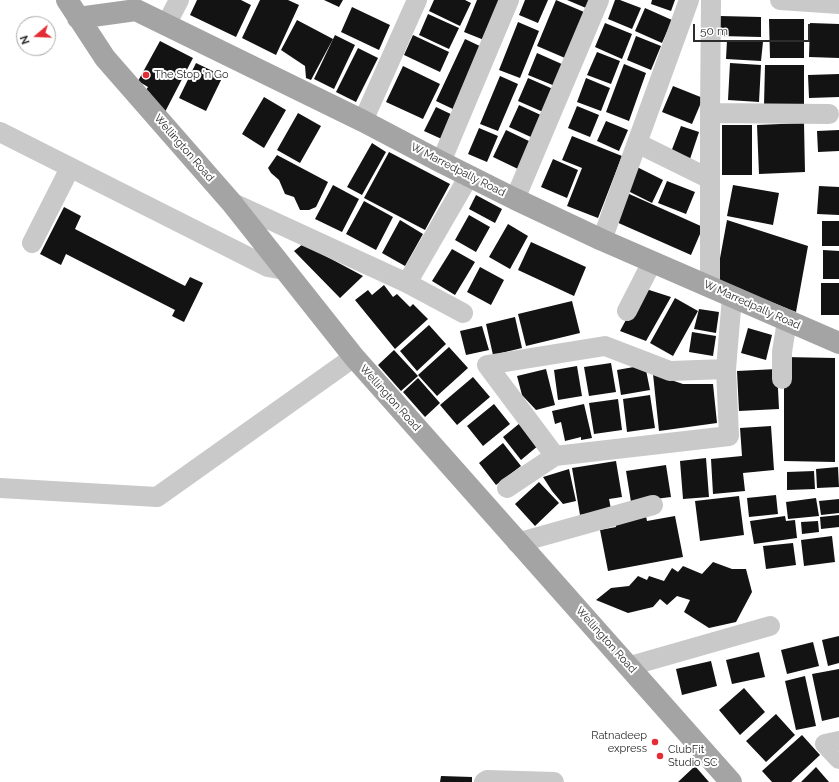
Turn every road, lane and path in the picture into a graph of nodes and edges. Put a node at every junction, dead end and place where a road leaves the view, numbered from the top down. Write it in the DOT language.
graph roads {
  1 [pos="179,0"];
  2 [pos="417,0"];
  3 [pos="509,0"];
  4 [pos="599,0"];
  5 [pos="689,0"];
  6 [pos="711,0"];
  7 [pos="780,0"];
  8 [pos="839,4"];
  9 [pos="72,9"];
  10 [pos="166,25"];
  11 [pos="710,113"];
  12 [pos="829,114"];
  13 [pos="363,121"];
  14 [pos="0,132"];
  15 [pos="637,142"];
  16 [pos="441,162"];
  17 [pos="70,168"];
  18 [pos="469,176"];
  19 [pos="710,179"];
  20 [pos="515,199"];
  21 [pos="231,202"];
  22 [pos="602,240"];
  23 [pos="32,243"];
  24 [pos="652,262"];
  25 [pos="284,270"];
  26 [pos="407,283"];
  27 [pos="710,287"];
  28 [pos="732,296"];
  29 [pos="626,311"];
  30 [pos="463,313"];
  31 [pos="786,321"];
  32 [pos="839,343"];
  33 [pos="354,357"];
  34 [pos="726,369"];
  35 [pos="782,379"];
  36 [pos="555,456"];
  37 [pos="0,488"];
  38 [pos="507,488"];
  39 [pos="653,505"];
  40 [pos="518,543"];
  41 [pos="770,626"];
  42 [pos="630,666"];
  43 [pos="839,741"];
  44 [pos="839,759"];
  45 [pos="484,782"];
  46 [pos="554,782"];
  47 [pos="731,782"];
  1 -- 10 [label="street"];
  2 -- 13 [label="street"];
  3 -- 16 [label="street"];
  4 -- 20 [label="street"];
  5 -- 15 [label="street"];
  6 -- 11 [label="street"];
  7 -- 8 [label="street"];
  9 -- 10 [label="main road, W Marredpally Road"];
  9 -- 21 [label="main road, Wellington Road"];
  10 -- 13 [label="main road, W Marredpally Road"];
  11 -- 12 [label="street"];
  11 -- 19 [label="street"];
  13 -- 16 [label="main road, W Marredpally Road"];
  14 -- 17 [label="street"];
  15 -- 19 [label="street"];
  15 -- 22 [label="street"];
  16 -- 18 [label="main road, W Marredpally Road"];
  17 -- 23 [label="street"];
  17 -- 25 [label="street"];
  18 -- 20 [label="main road, W Marredpally Road"];
  18 -- 26 [label="street"];
  19 -- 27 [label="street"];
  20 -- 22 [label="main road, W Marredpally Road"];
  21 -- 25 [label="main road, Wellington Road"];
  21 -- 26 [label="street"];
  22 -- 24 [label="main road, W Marredpally Road"];
  24 -- 27 [label="main road, W Marredpally Road"];
  24 -- 29 [label="street"];
  25 -- 33 [label="main road, Wellington Road"];
  26 -- 30 [label="street"];
  27 -- 28 [label="main road, W Marredpally Road"];
  28 -- 31 [label="main road, W Marredpally Road"];
  28 -- 34 [label="street"];
  31 -- 32 [label="main road, W Marredpally Road"];
  31 -- 35 [label="street"];
  33 -- 37 [label="street"];
  33 -- 40 [label="main road, Wellington Road"];
  34 -- 36 [label="street"];
  34 -- 36 [label="street"];
  36 -- 38 [label="street"];
  39 -- 40 [label="street"];
  40 -- 42 [label="main road, Wellington Road"];
  41 -- 42 [label="street"];
  42 -- 47 [label="main road, Wellington Road"];
  43 -- 44 [label="street"];
  45 -- 46 [label="street"];
}
